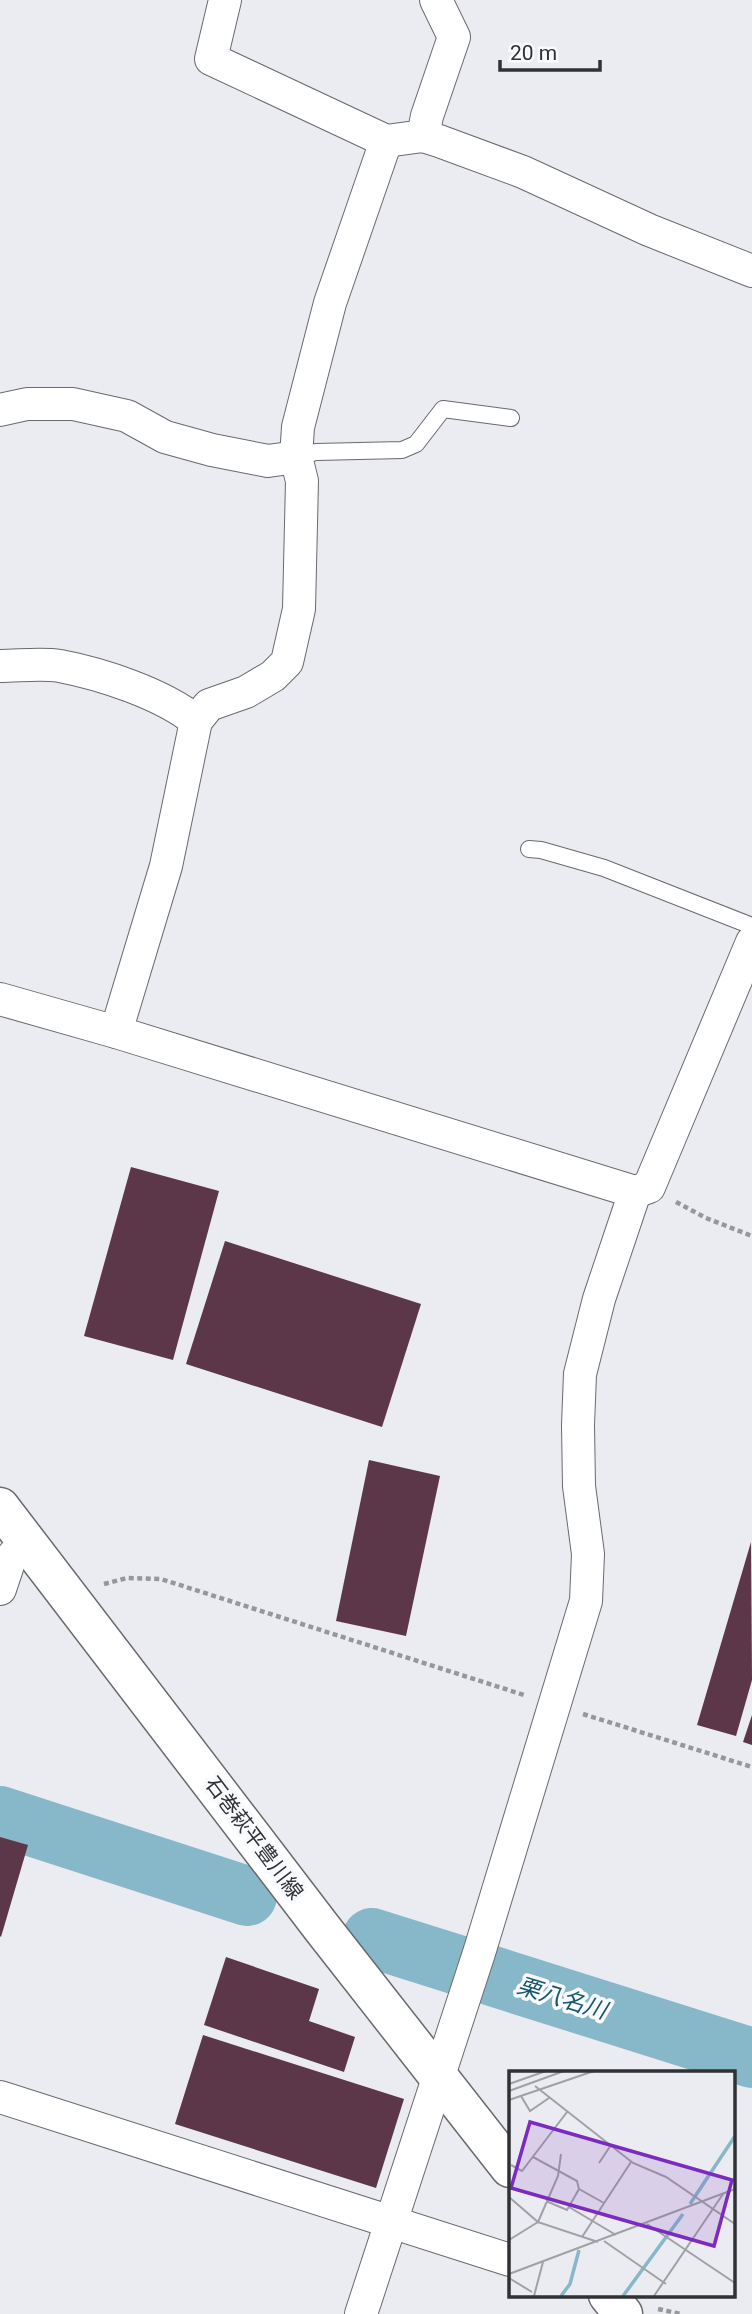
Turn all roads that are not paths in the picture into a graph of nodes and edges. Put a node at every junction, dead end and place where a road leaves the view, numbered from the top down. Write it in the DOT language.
graph roads {
  1 [pos="225,0"];
  2 [pos="436,0"];
  3 [pos="422,136"];
  4 [pos="386,141"];
  5 [pos="752,271"];
  6 [pos="0,410"];
  7 [pos="511,418"];
  8 [pos="296,457"];
  9 [pos="0,666"];
  10 [pos="196,721"];
  11 [pos="529,849"];
  12 [pos="752,926"];
  13 [pos="752,942"];
  14 [pos="0,999"];
  15 [pos="116,1032"];
  16 [pos="642,1190"];
  17 [pos="0,1507"];
  18 [pos="26,1541"];
  19 [pos="0,1589"];
  20 [pos="439,2075"];
  21 [pos="0,2097"];
  22 [pos="509,2167"];
  23 [pos="391,2222"];
  24 [pos="509,2260"];
  25 [pos="609,2296"];
  26 [pos="361,2314"];
  27 [pos="623,2314"];
  1 -- 4 [label="street"];
  2 -- 3 [label="street"];
  3 -- 4 [label="street"];
  3 -- 5 [label="street"];
  4 -- 8 [label="street"];
  6 -- 8 [label="street"];
  7 -- 8 [label="lane"];
  8 -- 10 [label="street"];
  9 -- 10 [label="street"];
  10 -- 15 [label="street"];
  11 -- 12 [label="lane"];
  13 -- 16 [label="street"];
  14 -- 15 [label="street"];
  15 -- 16 [label="street"];
  16 -- 20 [label="street"];
  17 -- 18 [label="main road, 石巻萩平豊川線"];
  18 -- 19 [label="street"];
  18 -- 20 [label="main road, 石巻萩平豊川線"];
  20 -- 22 [label="main road, 石巻萩平豊川線"];
  20 -- 23 [label="street"];
  21 -- 23 [label="street"];
  23 -- 24 [label="street"];
  23 -- 26 [label="street"];
  25 -- 27 [label="main road"];
}
